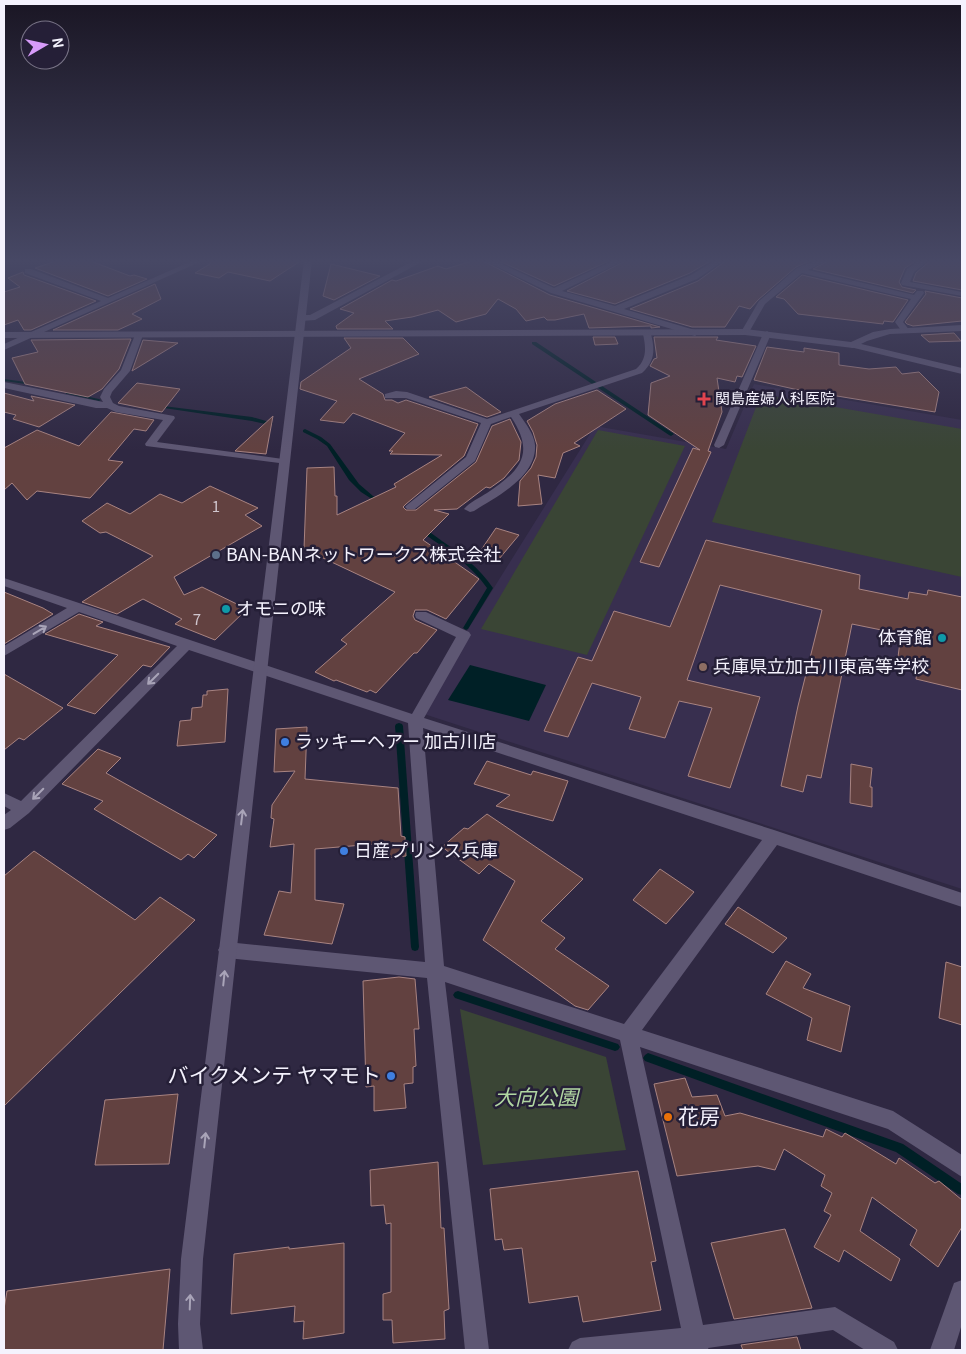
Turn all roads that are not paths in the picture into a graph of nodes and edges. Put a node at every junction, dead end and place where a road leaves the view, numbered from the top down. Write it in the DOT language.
graph roads {
  1 [pos="57,323"];
  2 [pos="304,323"];
  3 [pos="663,323"];
  4 [pos="750,323"];
  5 [pos="900,323"];
  6 [pos="300,326"];
  7 [pos="962,328"];
  8 [pos="906,331"];
  9 [pos="745,332"];
  10 [pos="695,333"];
  11 [pos="647,334"];
  12 [pos="767,334"];
  13 [pos="4,335"];
  14 [pos="31,335"];
  15 [pos="139,335"];
  16 [pos="853,345"];
  17 [pos="4,347"];
  18 [pos="962,370"];
  19 [pos="4,385"];
  20 [pos="388,396"];
  21 [pos="107,401"];
  22 [pos="514,414"];
  23 [pos="487,422"];
  24 [pos="719,445"];
  25 [pos="283,462"];
  26 [pos="411,507"];
  27 [pos="470,509"];
  28 [pos="4,582"];
  29 [pos="78,608"];
  30 [pos="421,615"];
  31 [pos="187,644"];
  32 [pos="4,652"];
  33 [pos="259,668"];
  34 [pos="415,721"];
  35 [pos="4,798"];
  36 [pos="23,810"];
  37 [pos="4,824"];
  38 [pos="774,836"];
  39 [pos="962,900"];
  40 [pos="227,950"];
  41 [pos="434,971"];
  42 [pos="628,1034"];
  43 [pos="962,1167"];
  44 [pos="962,1291"];
  45 [pos="695,1344"];
  46 [pos="191,1350"];
  47 [pos="477,1350"];
  48 [pos="580,1350"];
  49 [pos="886,1350"];
  50 [pos="942,1350"];
  1 -- 14 [label="street"];
  2 -- 6 [label="street"];
  3 -- 10 [label="street"];
  4 -- 9 [label="street"];
  5 -- 8 [label="street"];
  6 -- 11 [label="street"];
  6 -- 15 [label="street"];
  6 -- 25 [label="street"];
  7 -- 8 [label="street"];
  8 -- 16 [label="street"];
  9 -- 10 [label="street"];
  9 -- 12 [label="street"];
  10 -- 11 [label="street"];
  11 -- 22 [label="street"];
  12 -- 16 [label="street"];
  12 -- 24 [label="street"];
  13 -- 14 [label="street"];
  14 -- 15 [label="street"];
  14 -- 17 [label="street"];
  15 -- 21 [label="street"];
  16 -- 18 [label="street"];
  19 -- 21 [label="street"];
  20 -- 23 [label="street"];
  21 -- 25 [label="street"];
  22 -- 23 [label="street"];
  22 -- 27 [label="street"];
  23 -- 26 [label="street"];
  25 -- 33 [label="street"];
  28 -- 29 [label="street"];
  29 -- 31 [label="street"];
  32 -- 29 [label="street, one-way"];
  30 -- 34 [label="street"];
  31 -- 33 [label="street"];
  31 -- 36 [label="street, one-way"];
  33 -- 34 [label="street"];
  40 -- 33 [label="street, one-way"];
  34 -- 38 [label="street"];
  34 -- 41 [label="street"];
  35 -- 36 [label="street"];
  36 -- 37 [label="street"];
  38 -- 39 [label="street"];
  38 -- 42 [label="street"];
  40 -- 41 [label="street"];
  46 -- 40 [label="street, one-way"];
  41 -- 42 [label="street"];
  41 -- 47 [label="street"];
  42 -- 43 [label="street"];
  42 -- 45 [label="street"];
  44 -- 50 [label="street"];
  45 -- 48 [label="street"];
  45 -- 49 [label="street"];
}
